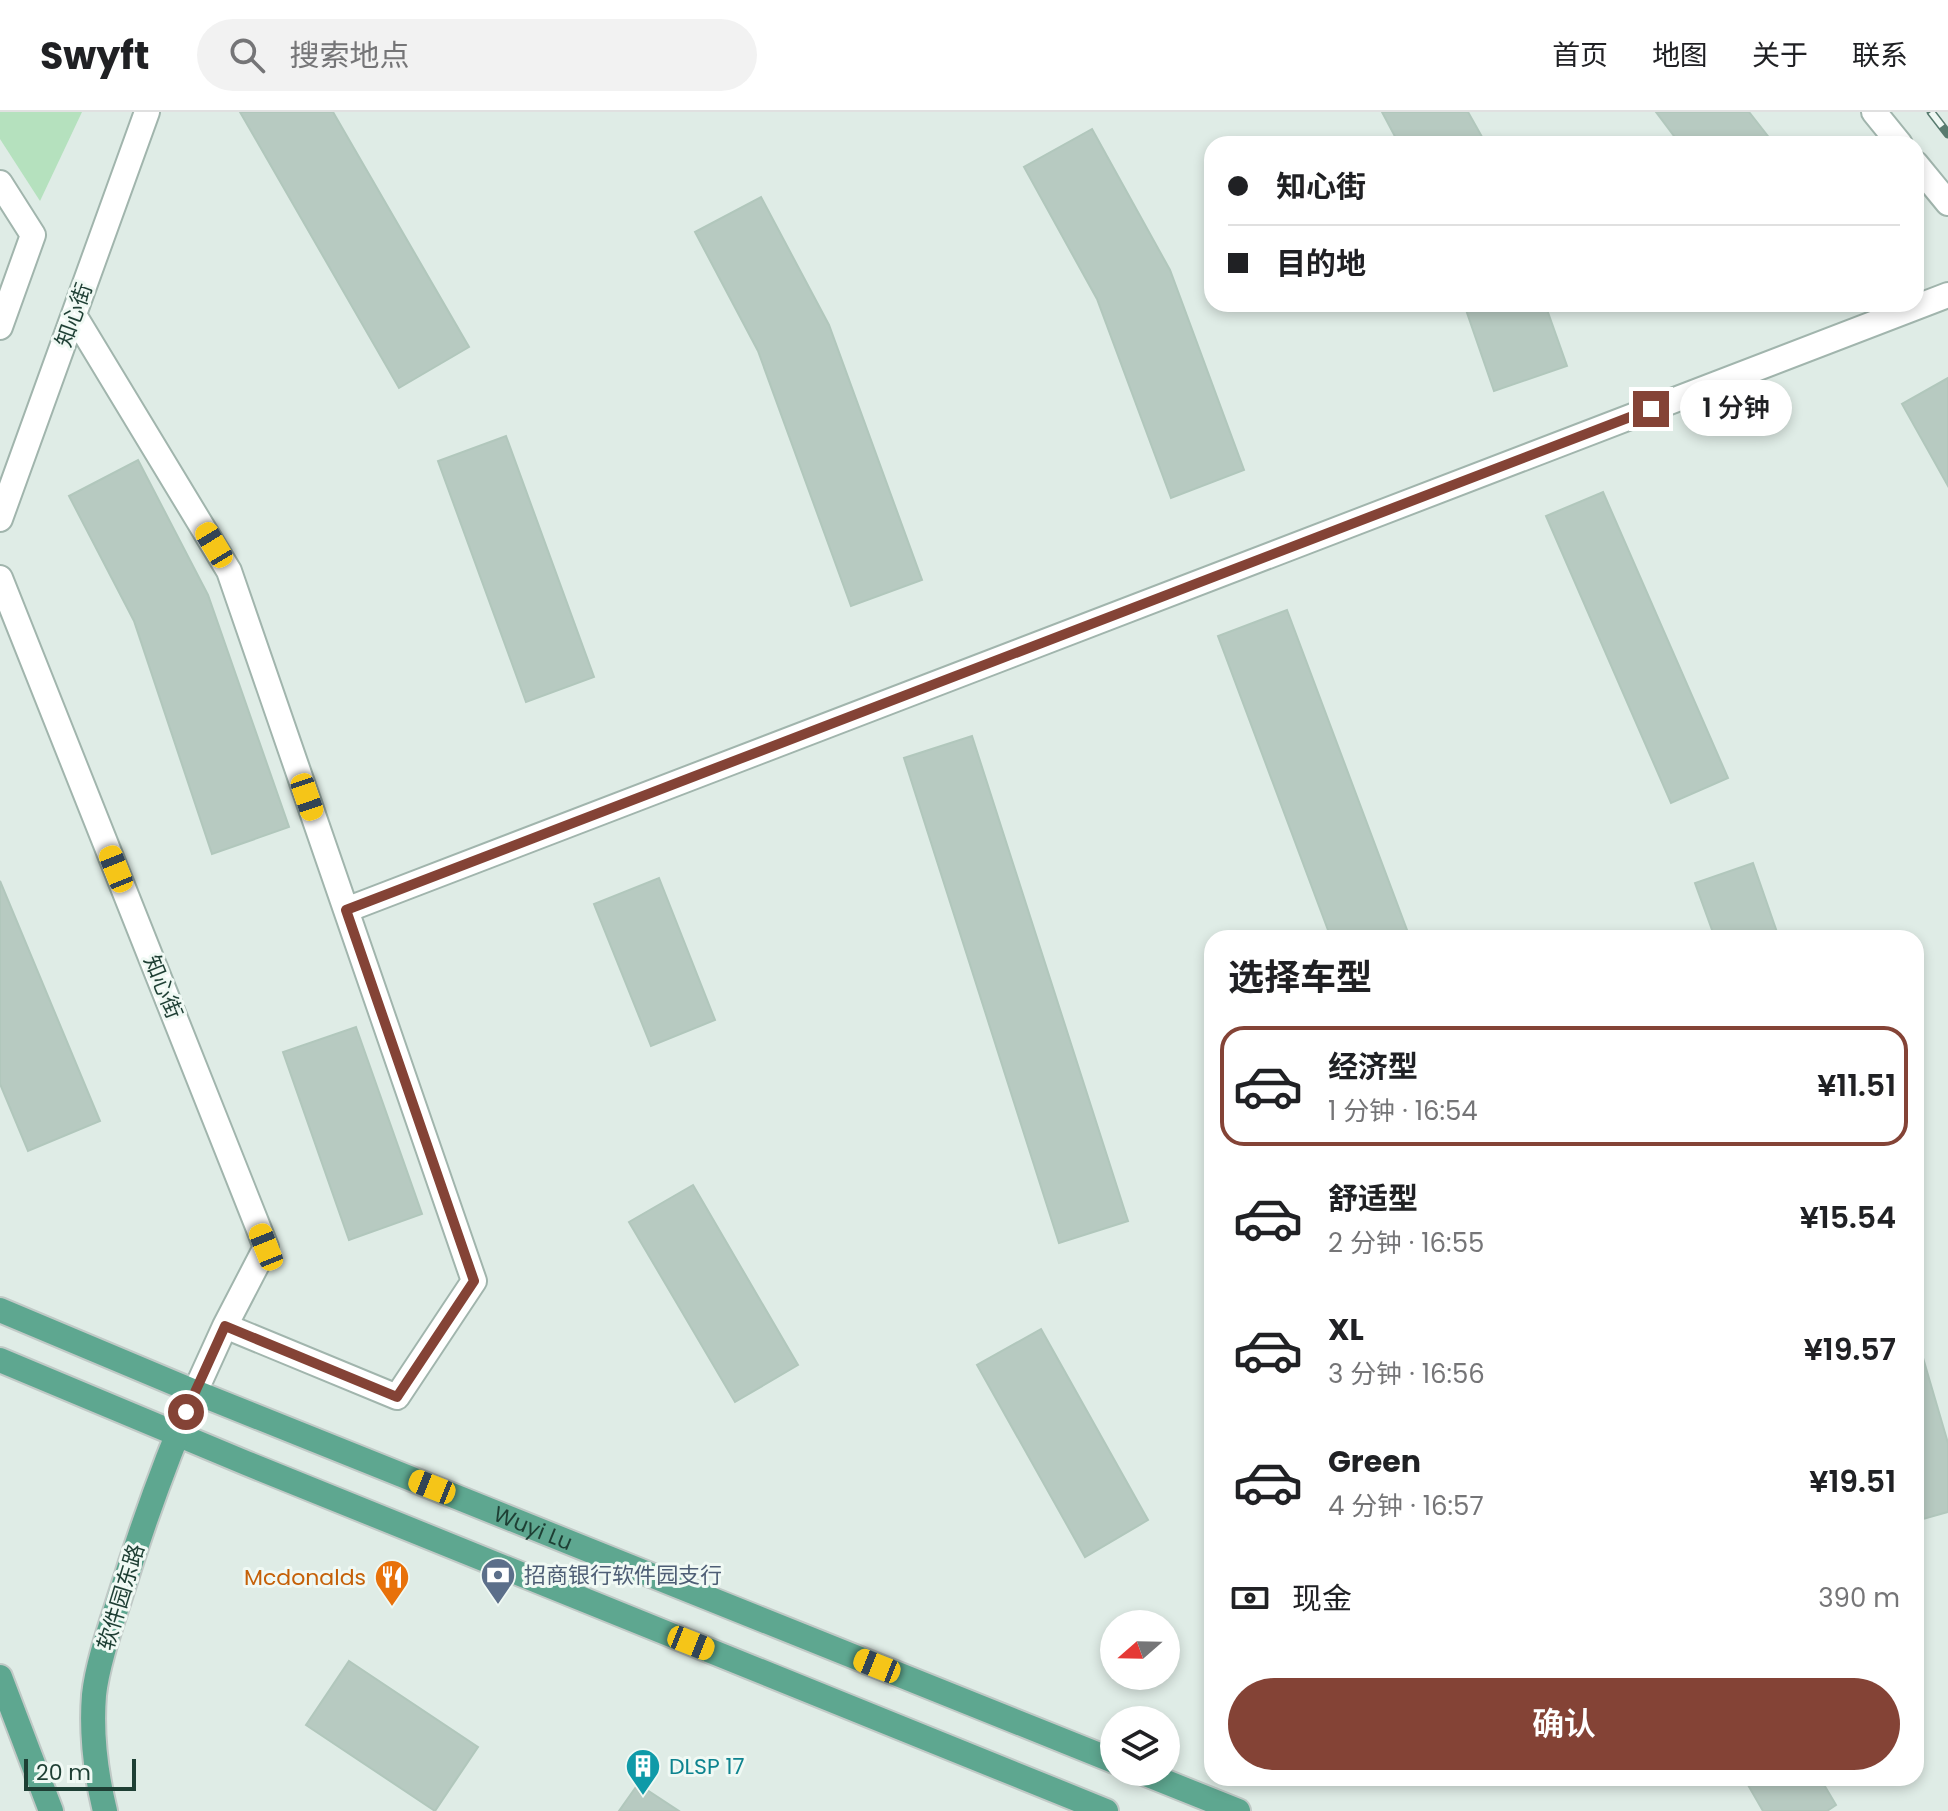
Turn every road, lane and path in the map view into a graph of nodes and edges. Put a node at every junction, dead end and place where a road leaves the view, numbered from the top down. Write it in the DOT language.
graph roads {
  1 [pos="147,112"];
  2 [pos="1874,112"];
  3 [pos="1894,136"];
  4 [pos="1924,174"];
  5 [pos="0,183"];
  6 [pos="1948,203"];
  7 [pos="1948,295"];
  8 [pos="1924,304"];
  9 [pos="1904,312"];
  10 [pos="74,315"];
  11 [pos="0,327"];
  12 [pos="0,519"];
  13 [pos="0,578"];
  14 [pos="346,910"];
  15 [pos="0,1310"];
  16 [pos="225,1326"];
  17 [pos="0,1360"];
  18 [pos="195,1392"];
  19 [pos="177,1433"];
  20 [pos="0,1677"];
  21 [pos="1100,1755"];
  22 [pos="1176,1786"];
  23 [pos="51,1811"];
  24 [pos="105,1811"];
  25 [pos="1106,1811"];
  26 [pos="1238,1811"];
  1 -- 10 [label="street, 知心街"];
  2 -- 3 [label="street"];
  4 -- 6 [label="street"];
  5 -- 11 [label="street"];
  7 -- 8 [label="street"];
  9 -- 14 [label="street"];
  10 -- 12 [label="street, 知心街"];
  10 -- 14 [label="street"];
  13 -- 16 [label="street, 知心街"];
  14 -- 16 [label="street"];
  15 -- 18 [label="main road, Wuyi Lu"];
  16 -- 18 [label="street, 知心街"];
  17 -- 19 [label="main road"];
  18 -- 19 [label="main road, 软件园东路"];
  18 -- 21 [label="main road, Wuyi Lu"];
  19 -- 24 [label="main road, 软件园东路"];
  19 -- 25 [label="main road"];
  20 -- 23 [label="main road"];
  22 -- 26 [label="main road"];
}
